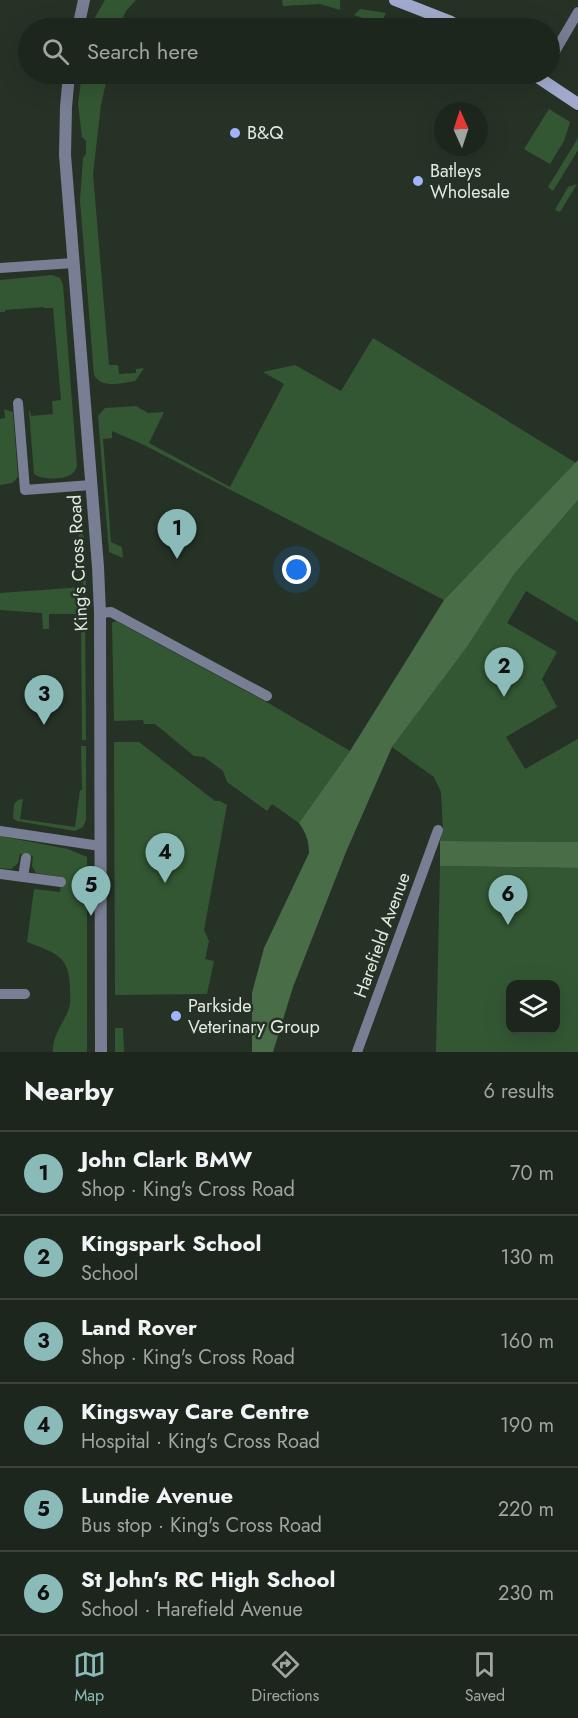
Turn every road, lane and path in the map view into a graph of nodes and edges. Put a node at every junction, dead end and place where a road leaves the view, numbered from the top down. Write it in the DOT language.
graph roads {
  1 [pos="92,0"];
  2 [pos="394,0"];
  3 [pos="83,6"];
  4 [pos="578,12"];
  5 [pos="440,18"];
  6 [pos="560,42"];
  7 [pos="68,84"];
  8 [pos="550,84"];
  9 [pos="578,104"];
  10 [pos="73,263"];
  11 [pos="0,268"];
  12 [pos="18,402"];
  13 [pos="91,485"];
  14 [pos="100,613"];
  15 [pos="267,696"];
  16 [pos="438,830"];
  17 [pos="0,831"];
  18 [pos="100,846"];
  19 [pos="26,858"];
  20 [pos="0,874"];
  21 [pos="23,877"];
  22 [pos="61,882"];
  23 [pos="0,994"];
  24 [pos="26,994"];
  25 [pos="101,1052"];
  26 [pos="357,1052"];
  1 -- 3 [label="street"];
  2 -- 5 [label="main road"];
  4 -- 6 [label="street"];
  7 -- 10 [label="street, King's Cross Road"];
  8 -- 9 [label="main road"];
  10 -- 11 [label="street"];
  10 -- 13 [label="street, King's Cross Road"];
  12 -- 13 [label="street"];
  13 -- 14 [label="street, King's Cross Road"];
  14 -- 15 [label="street"];
  14 -- 18 [label="street, King's Cross Road"];
  16 -- 26 [label="street, Harefield Avenue"];
  17 -- 18 [label="street"];
  18 -- 25 [label="street, King's Cross Road"];
  19 -- 21 [label="street"];
  20 -- 21 [label="street"];
  21 -- 22 [label="street"];
  23 -- 24 [label="street"];
}
